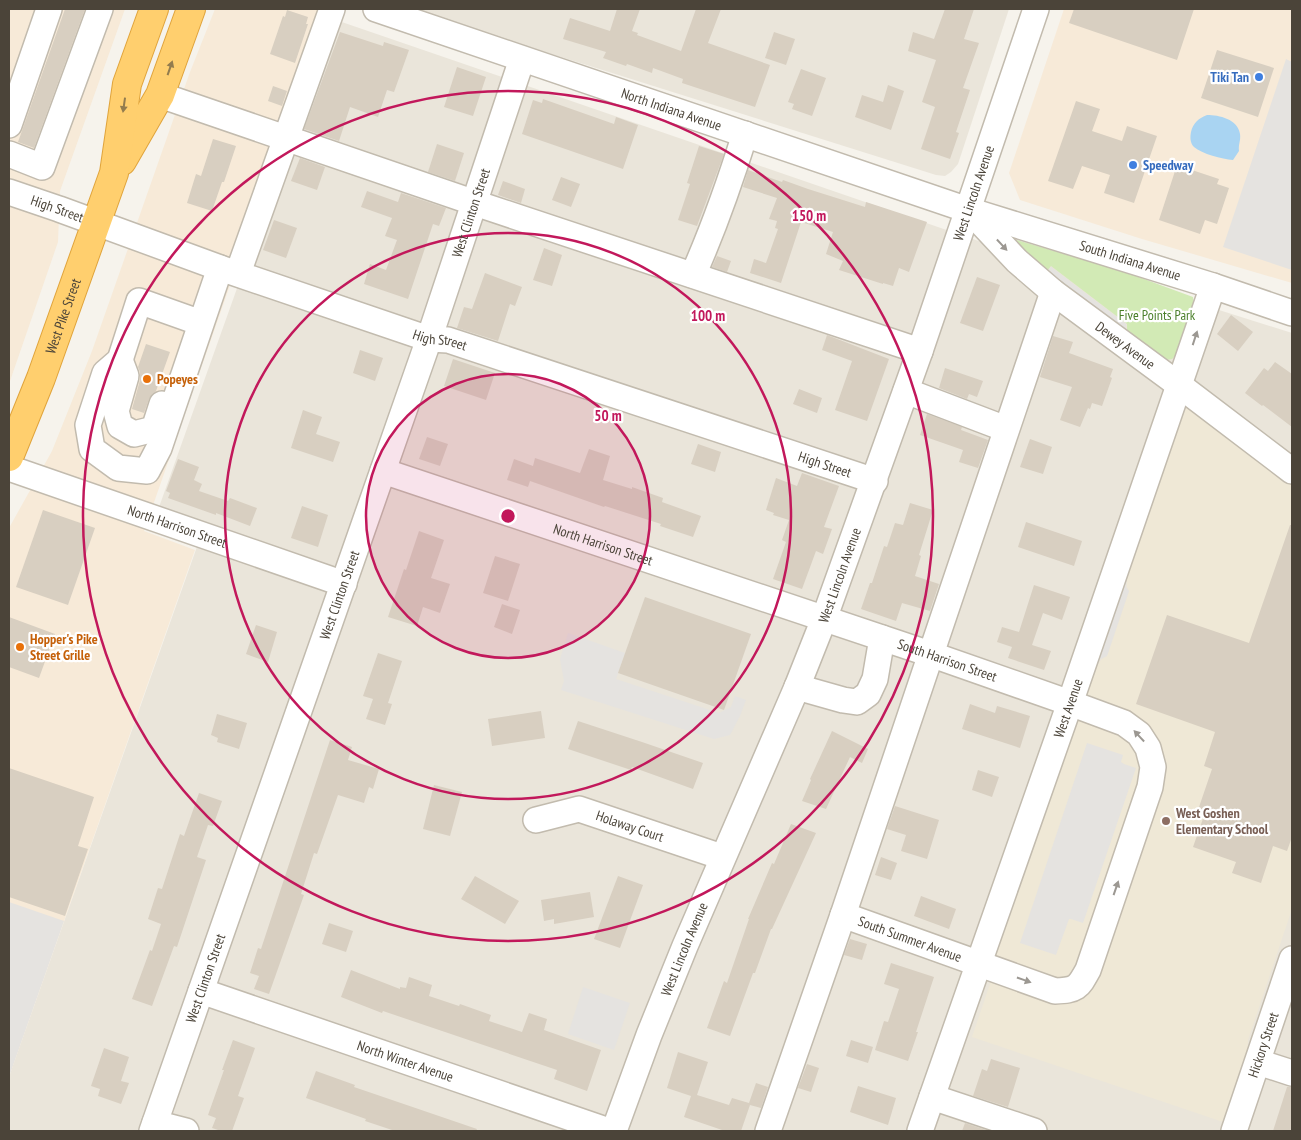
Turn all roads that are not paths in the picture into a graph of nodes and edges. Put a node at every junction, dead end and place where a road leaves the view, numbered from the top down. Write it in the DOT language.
graph roads {
  1 [pos="50,9"];
  2 [pos="100,9"];
  3 [pos="154,9"];
  4 [pos="191,9"];
  5 [pos="332,9"];
  6 [pos="376,9"];
  7 [pos="1036,9"];
  8 [pos="522,58"];
  9 [pos="160,95"];
  10 [pos="9,125"];
  11 [pos="745,134"];
  12 [pos="285,139"];
  13 [pos="9,154"];
  14 [pos="114,172"];
  15 [pos="9,192"];
  16 [pos="475,203"];
  17 [pos="968,210"];
  18 [pos="97,223"];
  19 [pos="229,271"];
  20 [pos="693,275"];
  21 [pos="1212,286"];
  22 [pos="1053,292"];
  23 [pos="1292,313"];
  24 [pos="201,323"];
  25 [pos="429,339"];
  26 [pos="192,349"];
  27 [pos="920,351"];
  28 [pos="120,360"];
  29 [pos="1179,384"];
  30 [pos="906,390"];
  31 [pos="1006,429"];
  32 [pos="9,457"];
  33 [pos="9,468"];
  34 [pos="147,471"];
  35 [pos="1292,471"];
  36 [pos="383,472"];
  37 [pos="875,480"];
  38 [pos="132,511"];
  39 [pos="344,584"];
  40 [pos="824,619"];
  41 [pos="882,638"];
  42 [pos="930,654"];
  43 [pos="797,687"];
  44 [pos="1070,703"];
  45 [pos="536,820"];
  46 [pos="722,857"];
  47 [pos="843,915"];
  48 [pos="1292,959"];
  49 [pos="978,964"];
  50 [pos="201,991"];
  51 [pos="1258,1062"];
  52 [pos="1292,1073"];
  53 [pos="932,1096"];
  54 [pos="153,1127"];
  55 [pos="186,1131"];
  56 [pos="609,1131"];
  57 [pos="614,1131"];
  58 [pos="768,1131"];
  59 [pos="920,1131"];
  60 [pos="1034,1131"];
  61 [pos="1234,1131"];
  1 -- 10 [label="street"];
  2 -- 13 [label="street"];
  3 -- 14 [label="highway, West Pike Street, one-way"];
  9 -- 4 [label="highway, West Pike Street, one-way"];
  5 -- 12 [label="street"];
  6 -- 8 [label="street, North Indiana Avenue"];
  7 -- 17 [label="street, West Lincoln Avenue"];
  8 -- 11 [label="street, North Indiana Avenue"];
  8 -- 16 [label="street, West Clinton Street"];
  9 -- 12 [label="street"];
  9 -- 14 [label="highway, West Pike Street"];
  11 -- 17 [label="street, North Indiana Avenue"];
  11 -- 20 [label="street"];
  12 -- 16 [label="street"];
  12 -- 19 [label="street"];
  14 -- 18 [label="highway, West Pike Street"];
  15 -- 18 [label="street, High Street"];
  16 -- 20 [label="street"];
  16 -- 25 [label="street, West Clinton Street"];
  17 -- 21 [label="street, South Indiana Avenue"];
  17 -- 22 [label="street, Dewey Avenue, one-way"];
  17 -- 27 [label="street, West Lincoln Avenue"];
  18 -- 19 [label="street, High Street"];
  18 -- 32 [label="highway, West Pike Street"];
  19 -- 24 [label="street"];
  19 -- 25 [label="street, High Street"];
  20 -- 27 [label="street"];
  21 -- 23 [label="street, South Indiana Avenue"];
  29 -- 21 [label="street, West Avenue, one-way"];
  22 -- 29 [label="street, Dewey Avenue"];
  22 -- 31 [label="street"];
  24 -- 26 [label="street"];
  24 -- 28 [label="street"];
  25 -- 36 [label="street, West Clinton Street"];
  25 -- 37 [label="street, High Street"];
  26 -- 28 [label="street"];
  26 -- 34 [label="street"];
  27 -- 30 [label="street, West Lincoln Avenue"];
  28 -- 34 [label="street"];
  29 -- 35 [label="street, Dewey Avenue"];
  29 -- 44 [label="street, West Avenue"];
  30 -- 31 [label="street"];
  30 -- 37 [label="street, West Lincoln Avenue"];
  31 -- 42 [label="street"];
  33 -- 38 [label="street, North Harrison Street"];
  34 -- 38 [label="street"];
  36 -- 39 [label="street, West Clinton Street"];
  36 -- 40 [label="street, North Harrison Street"];
  37 -- 40 [label="street, West Lincoln Avenue"];
  38 -- 39 [label="street, North Harrison Street"];
  39 -- 50 [label="street, West Clinton Street"];
  40 -- 41 [label="street, South Harrison Street"];
  40 -- 43 [label="street, West Lincoln Avenue"];
  41 -- 42 [label="street, South Harrison Street"];
  41 -- 43 [label="street"];
  42 -- 44 [label="street, South Harrison Street"];
  42 -- 47 [label="street"];
  43 -- 46 [label="street, West Lincoln Avenue"];
  44 -- 49 [label="street, West Avenue"];
  49 -- 44 [label="street, South Harrison Street, one-way"];
  45 -- 46 [label="street, Holaway Court"];
  46 -- 57 [label="street, West Lincoln Avenue"];
  47 -- 49 [label="street, South Summer Avenue"];
  47 -- 58 [label="street"];
  48 -- 51 [label="street, Hickory Street"];
  49 -- 53 [label="street, West Avenue"];
  50 -- 54 [label="street, West Clinton Street"];
  50 -- 56 [label="street, North Winter Avenue"];
  51 -- 52 [label="street"];
  51 -- 61 [label="street, Hickory Street"];
  53 -- 59 [label="street, West Avenue"];
  53 -- 60 [label="street"];
  54 -- 55 [label="street"];
}
